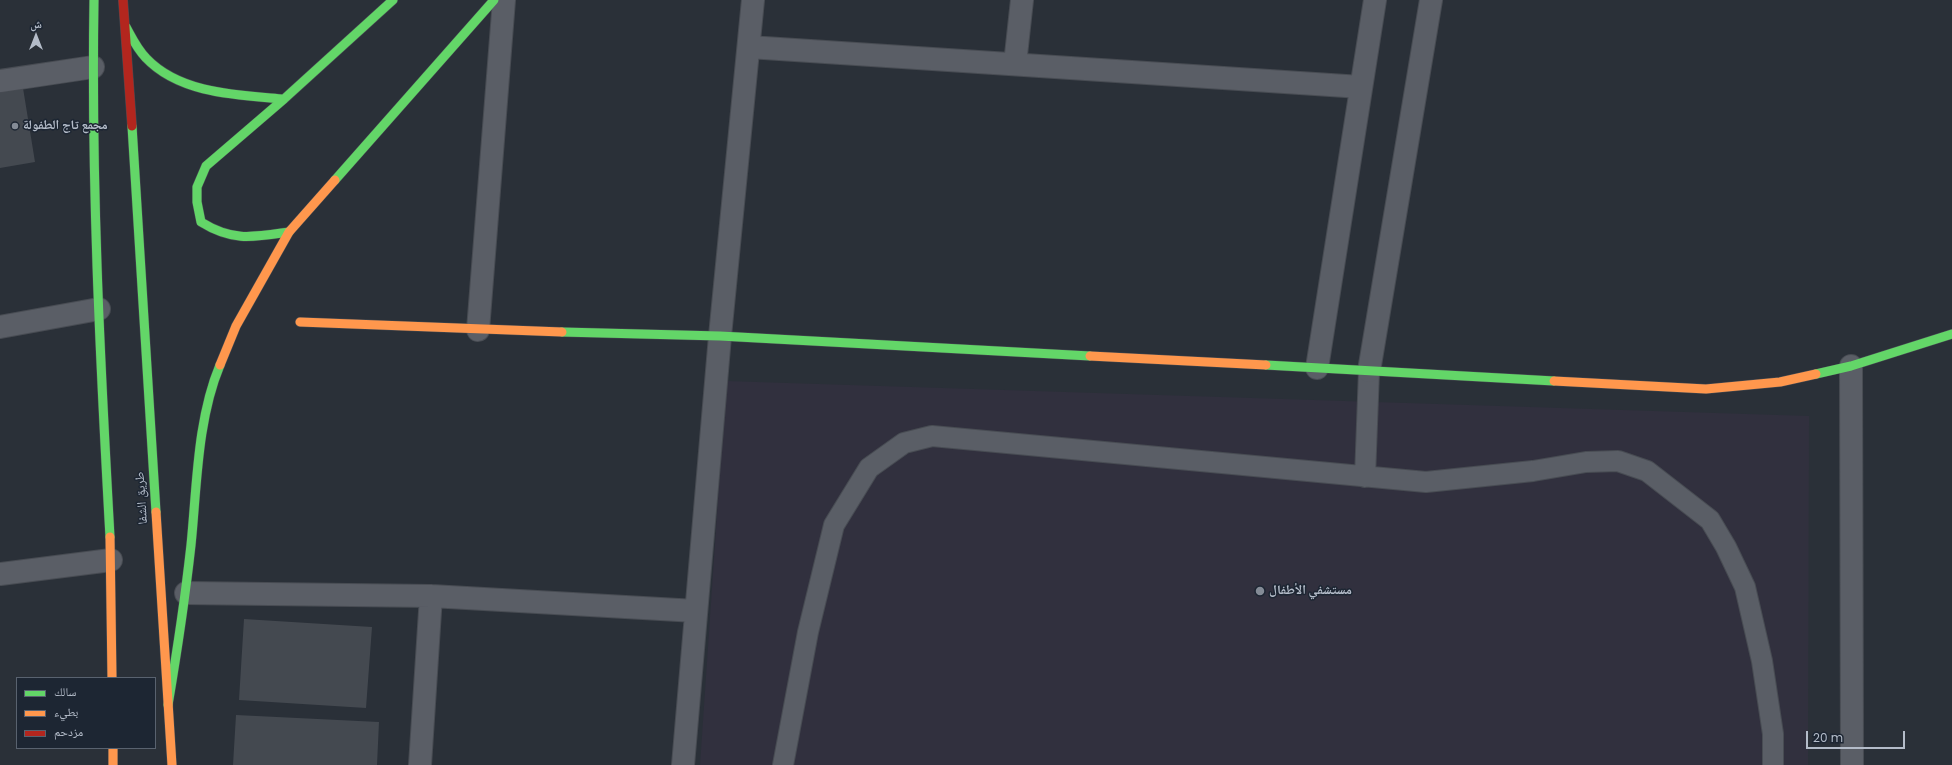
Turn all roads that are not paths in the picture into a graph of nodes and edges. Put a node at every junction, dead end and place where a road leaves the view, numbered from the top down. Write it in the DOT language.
graph roads {
  1 [pos="94,0"];
  2 [pos="123,0"];
  3 [pos="393,0"];
  4 [pos="494,0"];
  5 [pos="504,0"];
  6 [pos="753,0"];
  7 [pos="1022,0"];
  8 [pos="1375,0"];
  9 [pos="1431,0"];
  10 [pos="125,26"];
  11 [pos="749,47"];
  12 [pos="1015,64"];
  13 [pos="93,67"];
  14 [pos="0,81"];
  15 [pos="1361,87"];
  16 [pos="284,99"];
  17 [pos="289,232"];
  18 [pos="99,309"];
  19 [pos="300,322"];
  20 [pos="0,327"];
  21 [pos="478,330"];
  22 [pos="1952,334"];
  23 [pos="720,336"];
  24 [pos="1851,366"];
  25 [pos="1317,368"];
  26 [pos="1369,371"];
  27 [pos="1365,477"];
  28 [pos="111,560"];
  29 [pos="0,574"];
  30 [pos="186,593"];
  31 [pos="430,596"];
  32 [pos="696,611"];
  33 [pos="112,677"];
  34 [pos="168,705"];
  35 [pos="113,749"];
  36 [pos="113,765"];
  37 [pos="172,765"];
  38 [pos="420,765"];
  39 [pos="683,765"];
  40 [pos="783,765"];
  41 [pos="1773,765"];
  42 [pos="1852,765"];
  1 -- 13 [label="main road"];
  2 -- 10 [label="main road, طريق الشفا"];
  3 -- 16 [label="main road"];
  4 -- 17 [label="main road"];
  5 -- 21 [label="street"];
  6 -- 11 [label="street"];
  7 -- 12 [label="street"];
  8 -- 15 [label="street"];
  9 -- 26 [label="street"];
  10 -- 16 [label="main road"];
  10 -- 34 [label="main road, طريق الشفا"];
  11 -- 12 [label="street"];
  11 -- 23 [label="street"];
  12 -- 15 [label="street"];
  13 -- 14 [label="street"];
  13 -- 18 [label="main road"];
  15 -- 25 [label="street"];
  16 -- 17 [label="main road"];
  17 -- 30 [label="main road"];
  18 -- 20 [label="street"];
  18 -- 28 [label="main road"];
  19 -- 21 [label="main road"];
  21 -- 23 [label="main road"];
  22 -- 24 [label="main road"];
  23 -- 25 [label="main road"];
  23 -- 32 [label="street"];
  24 -- 26 [label="main road"];
  24 -- 42 [label="street"];
  25 -- 26 [label="main road"];
  26 -- 27 [label="lane"];
  27 -- 40 [label="lane"];
  27 -- 41 [label="lane"];
  28 -- 29 [label="street"];
  28 -- 33 [label="main road"];
  30 -- 31 [label="street"];
  30 -- 34 [label="main road"];
  31 -- 32 [label="street"];
  31 -- 38 [label="street"];
  32 -- 39 [label="street"];
  34 -- 37 [label="main road, طريق الشفا"];
  35 -- 36 [label="main road"];
}
